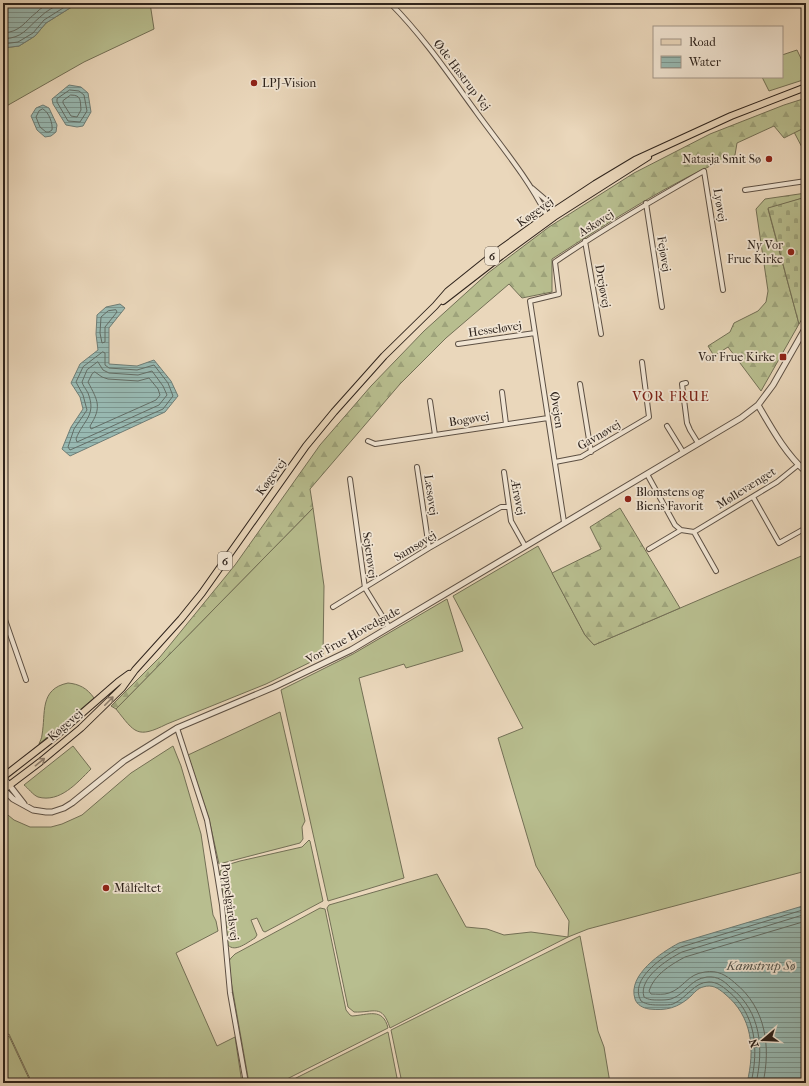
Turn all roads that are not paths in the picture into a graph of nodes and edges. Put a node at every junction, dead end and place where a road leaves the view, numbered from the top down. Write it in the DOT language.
graph roads {
  1 [pos="390,3"];
  2 [pos="806,87"];
  3 [pos="704,171"];
  4 [pos="806,181"];
  5 [pos="532,188"];
  6 [pos="745,190"];
  7 [pos="646,204"];
  8 [pos="554,214"];
  9 [pos="548,215"];
  10 [pos="585,241"];
  11 [pos="723,290"];
  12 [pos="530,301"];
  13 [pos="435,306"];
  14 [pos="662,307"];
  15 [pos="806,327"];
  16 [pos="535,333"];
  17 [pos="601,334"];
  18 [pos="458,344"];
  19 [pos="642,362"];
  20 [pos="686,383"];
  21 [pos="580,384"];
  22 [pos="502,392"];
  23 [pos="430,401"];
  24 [pos="758,405"];
  25 [pos="548,418"];
  26 [pos="506,424"];
  27 [pos="668,426"];
  28 [pos="435,435"];
  29 [pos="368,441"];
  30 [pos="698,444"];
  31 [pos="591,452"];
  32 [pos="683,452"];
  33 [pos="555,462"];
  34 [pos="798,465"];
  35 [pos="417,467"];
  36 [pos="504,472"];
  37 [pos="806,472"];
  38 [pos="646,474"];
  39 [pos="350,479"];
  40 [pos="753,497"];
  41 [pos="509,507"];
  42 [pos="564,522"];
  43 [pos="804,529"];
  44 [pos="681,530"];
  45 [pos="694,532"];
  46 [pos="525,546"];
  47 [pos="429,548"];
  48 [pos="649,550"];
  49 [pos="716,572"];
  50 [pos="365,588"];
  51 [pos="333,607"];
  52 [pos="3,614"];
  53 [pos="389,627"];
  54 [pos="135,670"];
  55 [pos="26,680"];
  56 [pos="177,728"];
  57 [pos="3,777"];
  58 [pos="4,789"];
  59 [pos="246,1083"];
  1 -- 5 [label="street, Øde Hastrup Vej"];
  2 -- 8 [label="main road, Køgevej / 6"];
  3 -- 7 [label="street, Askøvej"];
  3 -- 11 [label="street, Lyøvej"];
  4 -- 6 [label="street"];
  5 -- 8 [label="street"];
  5 -- 9 [label="street"];
  7 -- 10 [label="street, Askøvej"];
  7 -- 14 [label="street, Fejøvej"];
  8 -- 9 [label="main road, Køgevej / 6"];
  8 -- 13 [label="main road, Køgevej / 6"];
  9 -- 13 [label="main road, Køgevej / 6"];
  10 -- 12 [label="street, Askøvej"];
  10 -- 17 [label="street, Drejøvej"];
  12 -- 16 [label="street, Øvejen"];
  13 -- 54 [label="main road, Køgevej / 6"];
  15 -- 24 [label="street, Vor Frue Hovedgade"];
  16 -- 18 [label="street, Hesseløvej"];
  16 -- 25 [label="street, Øvejen"];
  19 -- 31 [label="street, Gavnøvej"];
  20 -- 30 [label="street"];
  21 -- 31 [label="street"];
  22 -- 26 [label="street, Bogøvej"];
  23 -- 28 [label="street, Bogøvej"];
  24 -- 30 [label="street, Vor Frue Hovedgade"];
  24 -- 34 [label="street"];
  25 -- 26 [label="street, Bogøvej"];
  25 -- 33 [label="street, Øvejen"];
  26 -- 28 [label="street, Bogøvej"];
  27 -- 32 [label="street"];
  28 -- 29 [label="street, Bogøvej"];
  30 -- 32 [label="street, Vor Frue Hovedgade"];
  31 -- 33 [label="street, Gavnøvej"];
  32 -- 38 [label="street, Vor Frue Hovedgade"];
  33 -- 42 [label="street, Øvejen"];
  34 -- 37 [label="street"];
  34 -- 40 [label="street, Møllevænget"];
  35 -- 47 [label="street, Læsøvej"];
  36 -- 41 [label="street, Ærøvej"];
  38 -- 42 [label="street, Vor Frue Hovedgade"];
  38 -- 44 [label="street"];
  39 -- 50 [label="street, Sejerøvej"];
  40 -- 43 [label="street"];
  40 -- 45 [label="street, Møllevænget"];
  41 -- 46 [label="street, Ærøvej"];
  41 -- 47 [label="street, Samsøvej"];
  42 -- 46 [label="street, Vor Frue Hovedgade"];
  44 -- 45 [label="street"];
  44 -- 48 [label="street"];
  45 -- 49 [label="street"];
  46 -- 53 [label="street, Vor Frue Hovedgade"];
  47 -- 50 [label="street, Samsøvej"];
  50 -- 51 [label="street, Samsøvej"];
  50 -- 53 [label="street, Sejerøvej"];
  52 -- 55 [label="street"];
  53 -- 56 [label="street, Vor Frue Hovedgade"];
  54 -- 57 [label="main road, Køgevej / 6"];
  58 -- 54 [label="main road, Køgevej / 6, one-way"];
  56 -- 58 [label="street, Vor Frue Hovedgade"];
  56 -- 59 [label="street, Poppelgårdsvej"];
  57 -- 58 [label="street, Vor Frue Hovedgade"];
}
